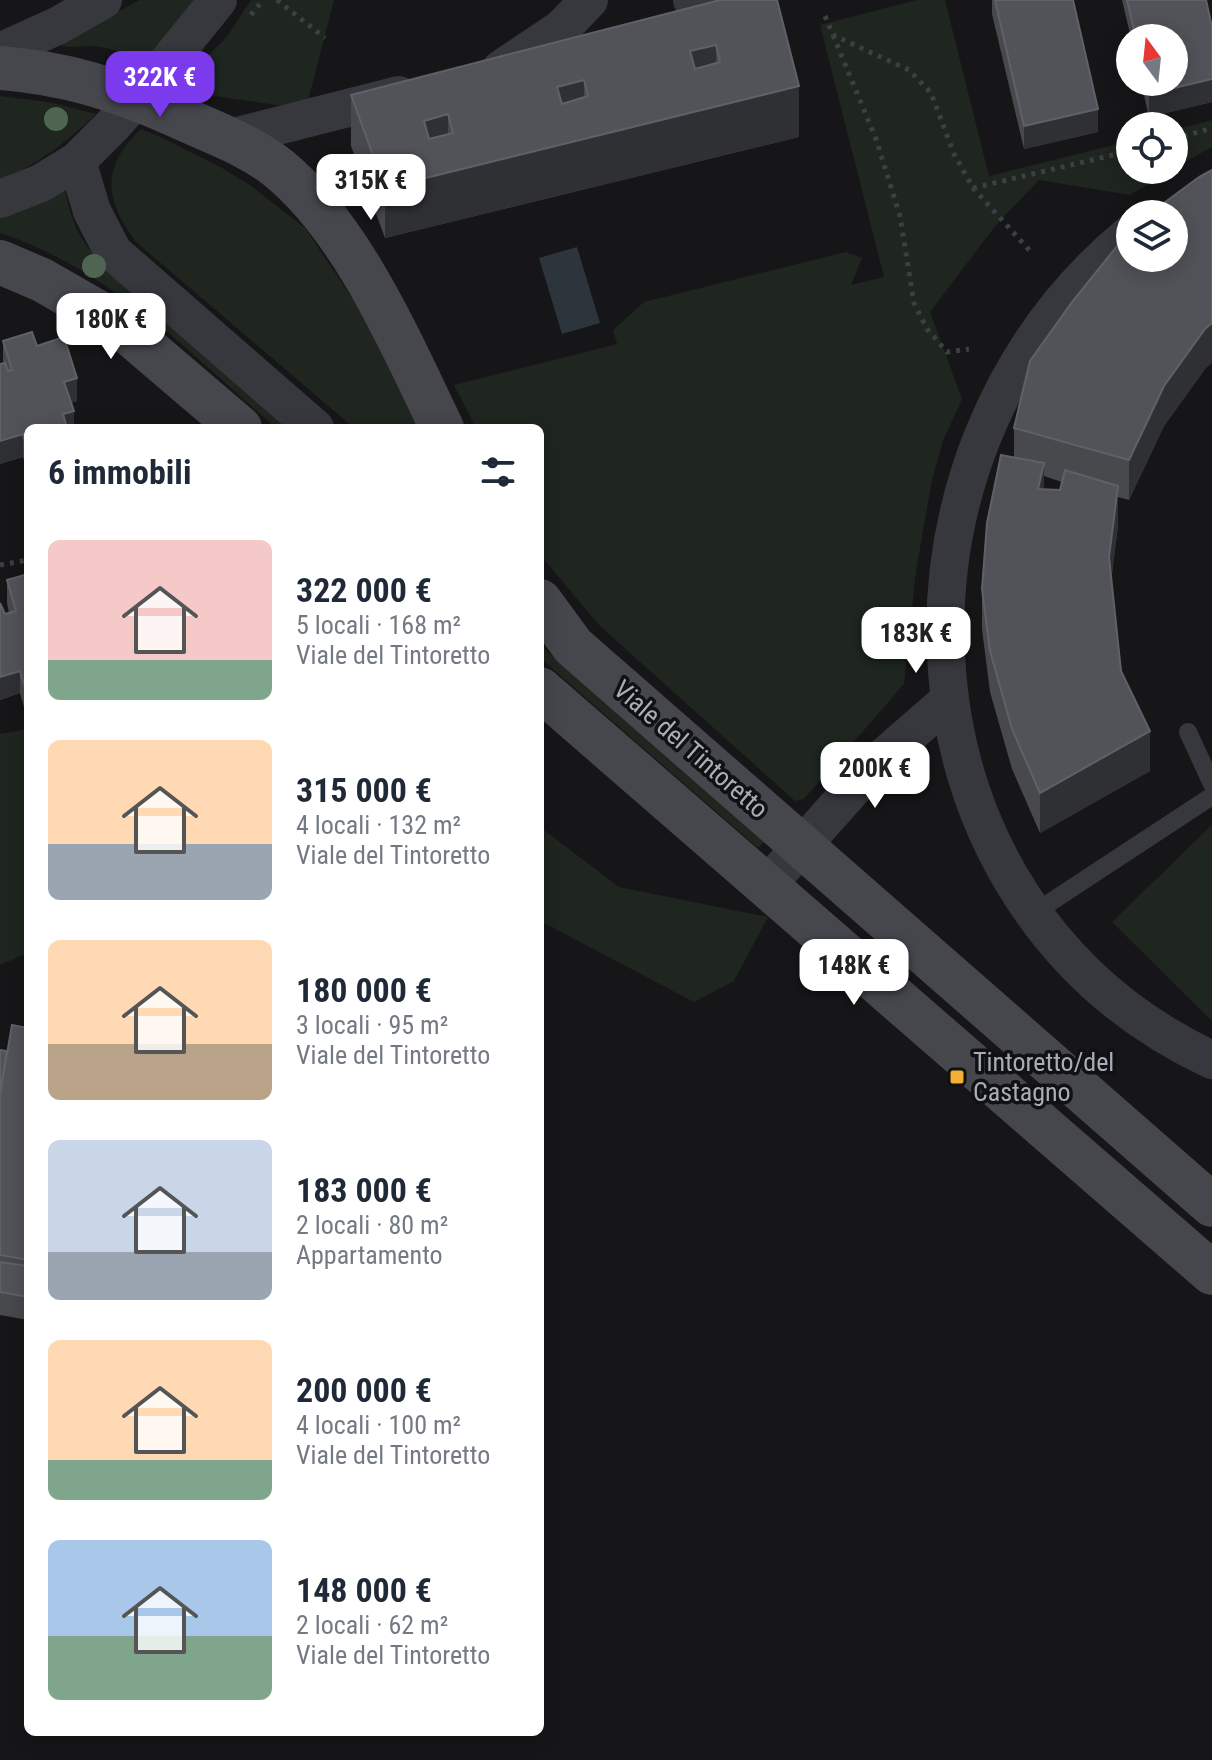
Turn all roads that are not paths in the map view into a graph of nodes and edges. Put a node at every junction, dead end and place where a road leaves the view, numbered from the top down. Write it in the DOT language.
graph roads {
  1 [pos="103,0"];
  2 [pos="218,0"];
  3 [pos="589,0"];
  4 [pos="750,4"];
  5 [pos="689,13"];
  6 [pos="591,45"];
  7 [pos="0,52"];
  8 [pos="0,68"];
  9 [pos="501,69"];
  10 [pos="208,130"];
  11 [pos="77,161"];
  12 [pos="0,199"];
  13 [pos="1116,247"];
  14 [pos="0,262"];
  15 [pos="235,424"];
  16 [pos="310,424"];
  17 [pos="440,424"];
  18 [pos="544,606"];
  19 [pos="544,622"];
  20 [pos="573,646"];
  21 [pos="544,692"];
  22 [pos="950,699"];
  23 [pos="1188,732"];
  24 [pos="1212,784"];
  25 [pos="1212,796"];
  26 [pos="802,846"];
  27 [pos="767,885"];
  28 [pos="1034,913"];
  29 [pos="1212,1060"];
  30 [pos="1212,1205"];
  31 [pos="1212,1273"];
  1 -- 7 [label="street"];
  2 -- 11 [label="street"];
  3 -- 9 [label="street"];
  4 -- 5 [label="street"];
  6 -- 9 [label="street"];
  8 -- 10 [label="main road"];
  9 -- 10 [label="street"];
  10 -- 17 [label="main road"];
  11 -- 12 [label="street"];
  11 -- 16 [label="street"];
  13 -- 22 [label="street"];
  14 -- 15 [label="main road"];
  18 -- 20 [label="main road, Viale del Tintoretto"];
  19 -- 20 [label="street"];
  20 -- 26 [label="main road, Viale del Tintoretto"];
  21 -- 27 [label="main road, Viale del Tintoretto"];
  22 -- 26 [label="street"];
  22 -- 28 [label="street"];
  23 -- 24 [label="lane"];
  25 -- 28 [label="lane"];
  26 -- 27 [label="street"];
  26 -- 30 [label="main road, Viale del Tintoretto"];
  27 -- 31 [label="main road, Viale del Tintoretto"];
  28 -- 29 [label="street"];
}
